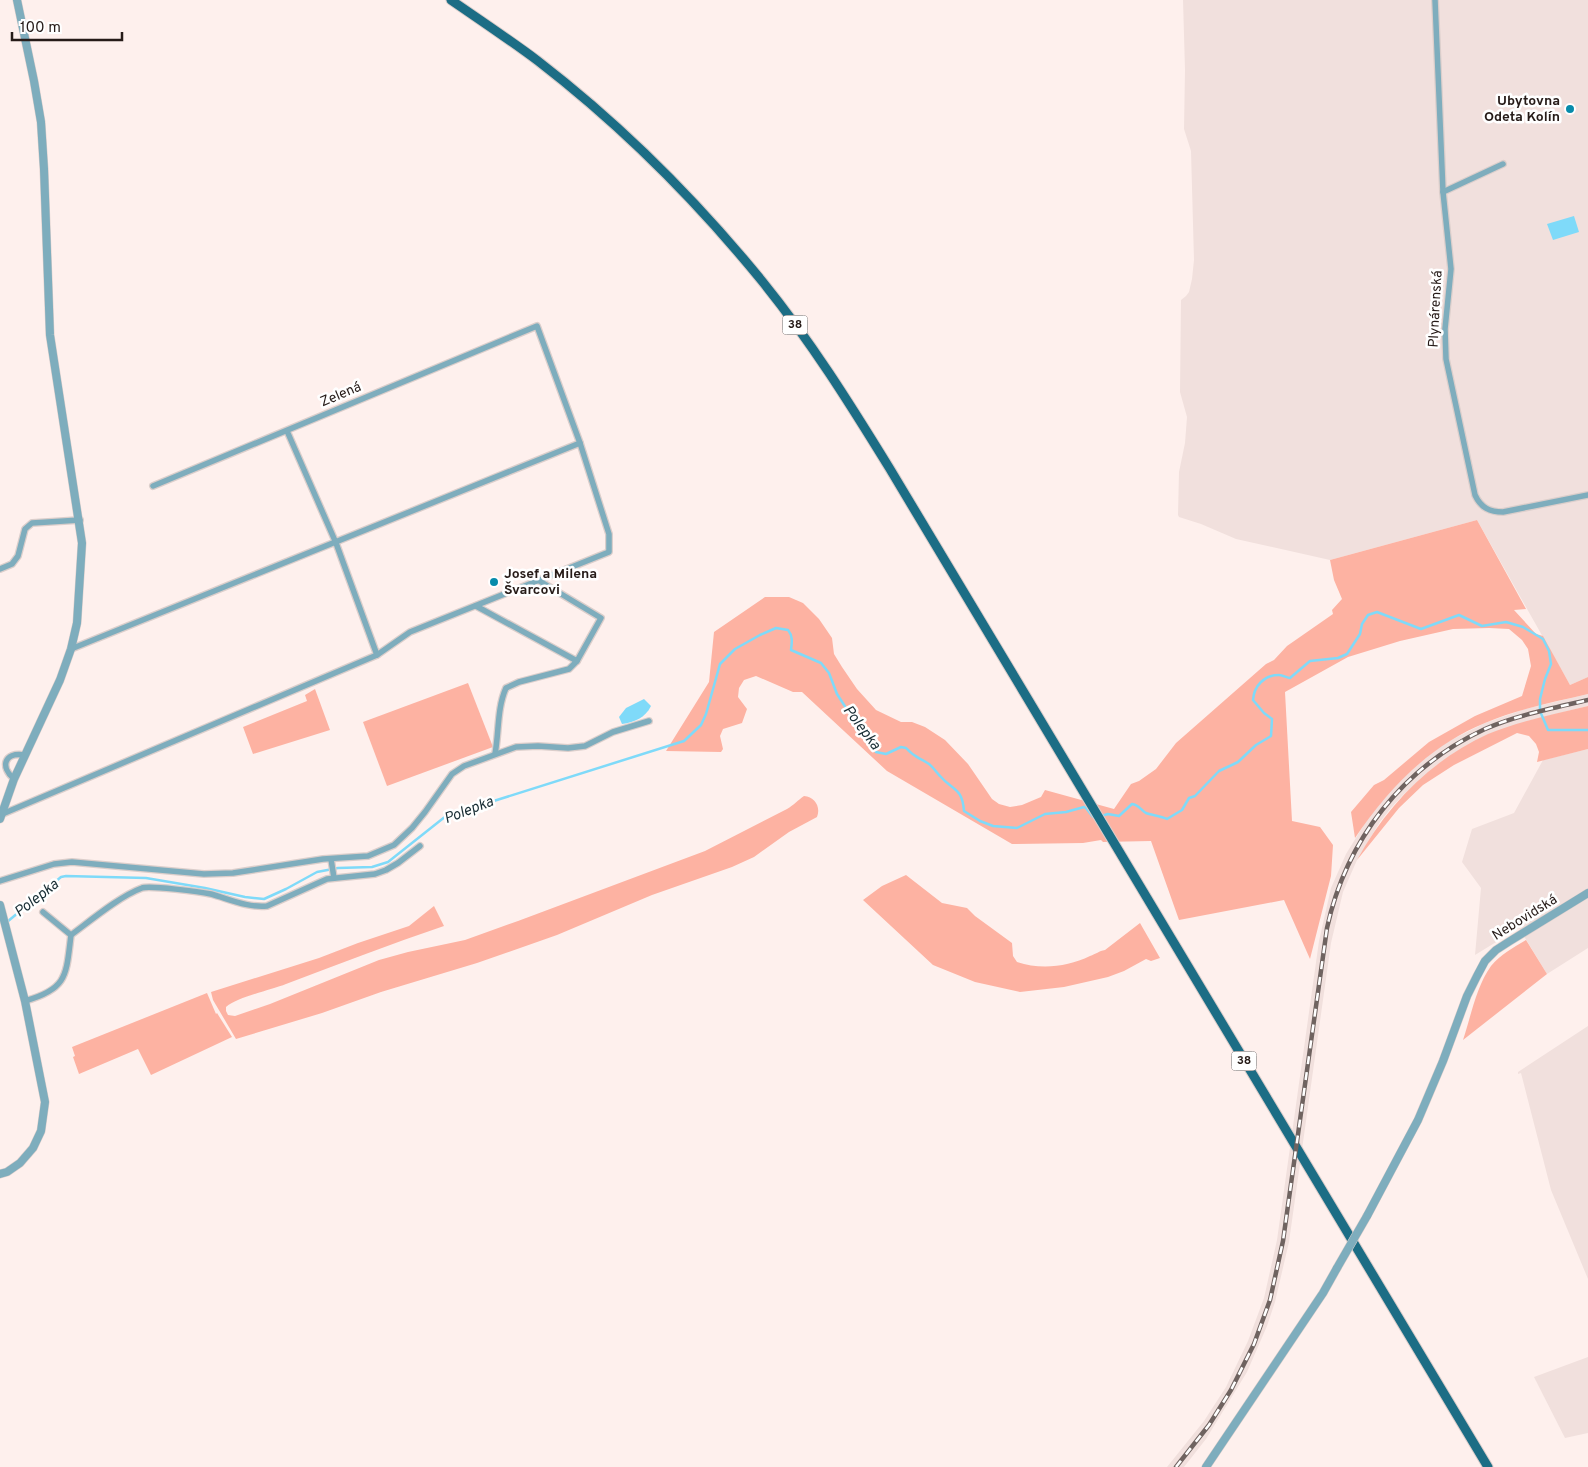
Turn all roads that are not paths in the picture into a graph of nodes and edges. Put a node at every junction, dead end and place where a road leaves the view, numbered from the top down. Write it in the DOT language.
graph roads {
  1 [pos="18,0"];
  2 [pos="451,0"];
  3 [pos="1435,0"];
  4 [pos="1504,164"];
  5 [pos="1443,192"];
  6 [pos="287,431"];
  7 [pos="580,443"];
  8 [pos="153,486"];
  9 [pos="1588,495"];
  10 [pos="80,520"];
  11 [pos="336,543"];
  12 [pos="0,569"];
  13 [pos="538,580"];
  14 [pos="476,606"];
  15 [pos="71,649"];
  16 [pos="377,655"];
  17 [pos="577,661"];
  18 [pos="649,720"];
  19 [pos="495,754"];
  20 [pos="24,755"];
  21 [pos="14,779"];
  22 [pos="0,816"];
  23 [pos="420,846"];
  24 [pos="331,862"];
  25 [pos="334,876"];
  26 [pos="0,881"];
  27 [pos="1588,893"];
  28 [pos="1,908"];
  29 [pos="43,912"];
  30 [pos="71,935"];
  31 [pos="25,1001"];
  32 [pos="0,1174"];
  33 [pos="1206,1467"];
  34 [pos="1488,1467"];
  1 -- 10 [label="street"];
  2 -- 34 [label="main road, 38"];
  3 -- 5 [label="street, Plynárenská"];
  4 -- 5 [label="street"];
  5 -- 9 [label="street, Plynárenská"];
  6 -- 7 [label="street, Zelená"];
  6 -- 8 [label="street, Zelená"];
  6 -- 11 [label="street"];
  7 -- 11 [label="street"];
  7 -- 13 [label="street"];
  10 -- 12 [label="street"];
  10 -- 15 [label="street"];
  11 -- 15 [label="street"];
  11 -- 16 [label="street"];
  13 -- 14 [label="street"];
  13 -- 17 [label="street"];
  14 -- 16 [label="street"];
  14 -- 17 [label="street"];
  15 -- 20 [label="street"];
  16 -- 22 [label="street"];
  17 -- 19 [label="street"];
  18 -- 19 [label="street"];
  19 -- 24 [label="street"];
  20 -- 21 [label="street"];
  20 -- 21 [label="street"];
  21 -- 22 [label="street"];
  23 -- 25 [label="street"];
  24 -- 25 [label="street"];
  24 -- 26 [label="street"];
  25 -- 30 [label="street"];
  27 -- 33 [label="street, Nebovidská, bridge"];
  28 -- 31 [label="street"];
  29 -- 30 [label="street"];
  30 -- 31 [label="street"];
  31 -- 32 [label="street"];
}
